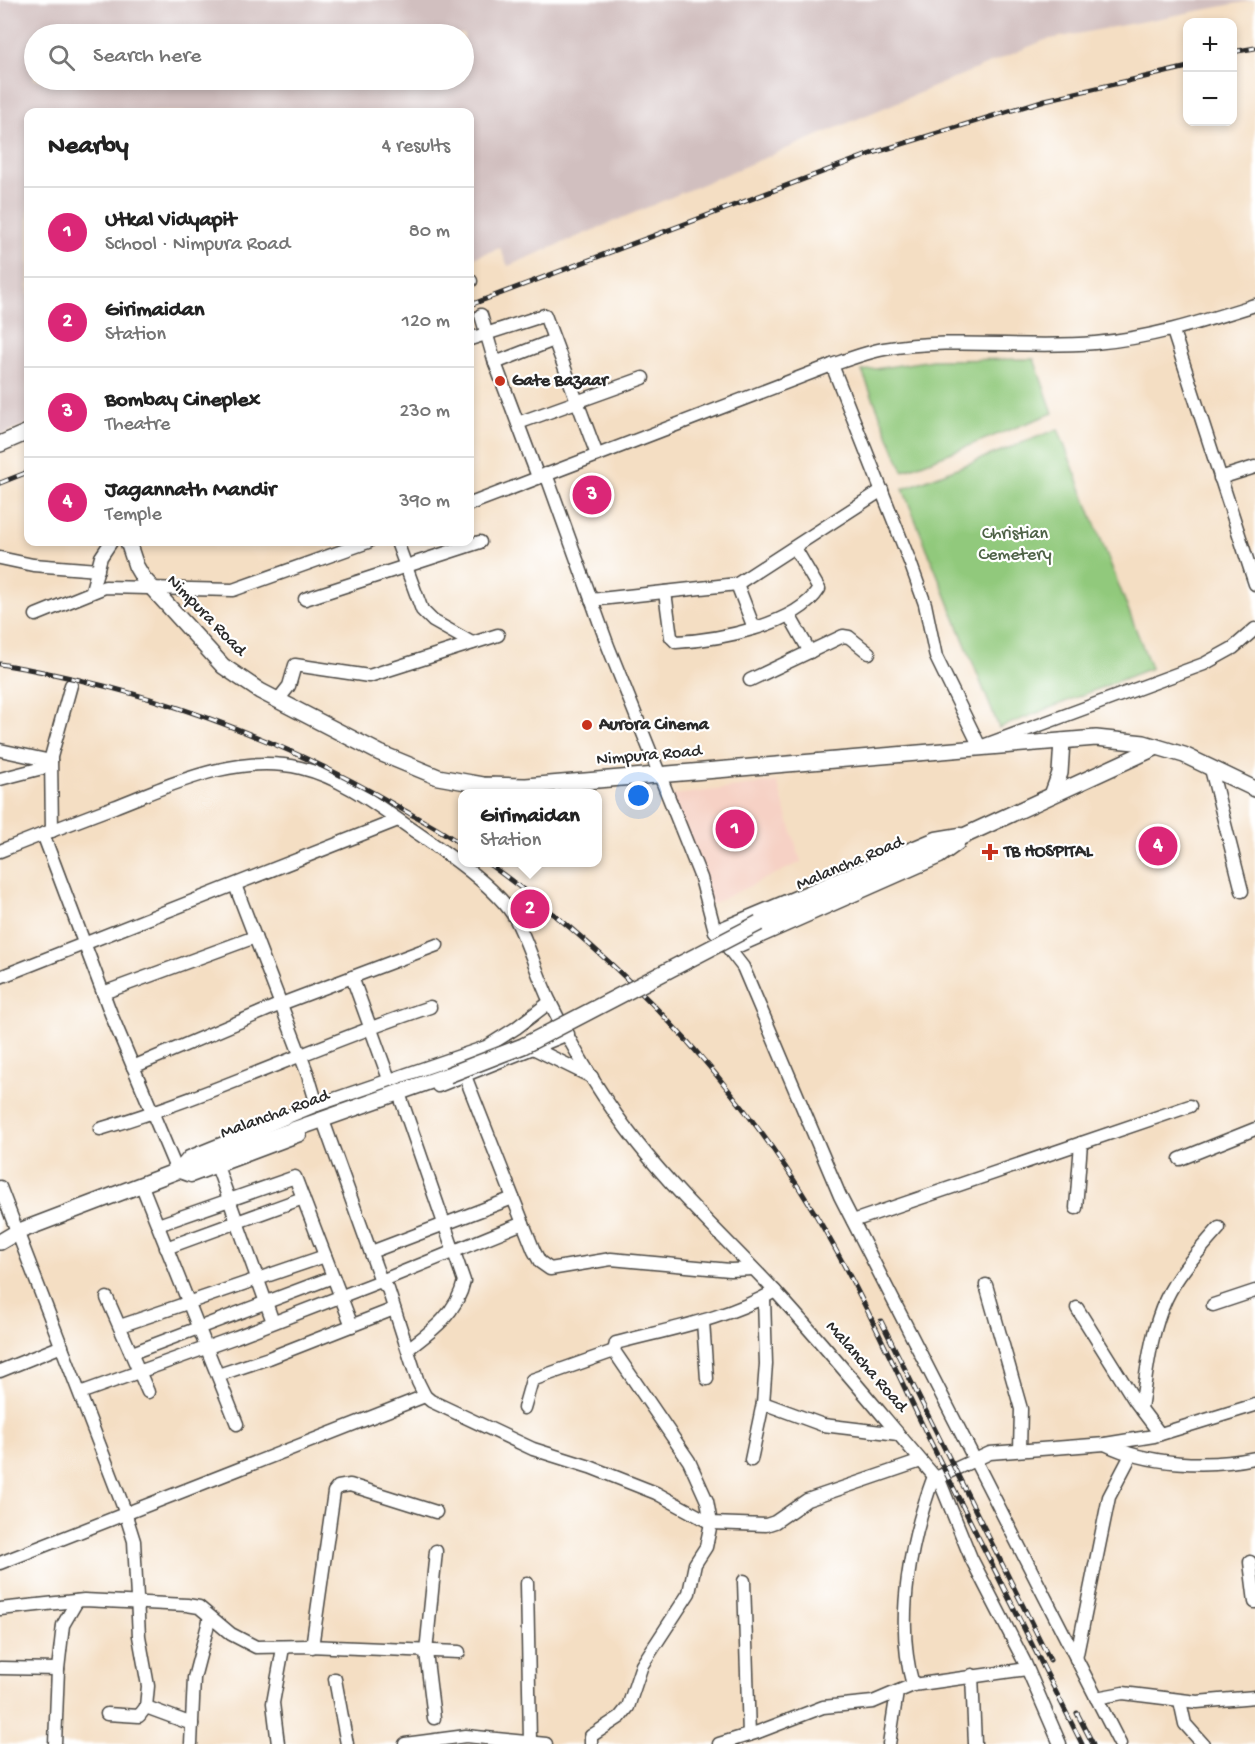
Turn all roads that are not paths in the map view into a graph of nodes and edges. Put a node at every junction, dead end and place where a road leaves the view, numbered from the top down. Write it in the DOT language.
graph roads {
  1 [pos="1255,305"];
  2 [pos="481,315"];
  3 [pos="1173,331"];
  4 [pos="485,334"];
  5 [pos="474,338"];
  6 [pos="554,340"];
  7 [pos="495,363"];
  8 [pos="832,365"];
  9 [pos="643,378"];
  10 [pos="577,401"];
  11 [pos="518,423"];
  12 [pos="24,434"];
  13 [pos="0,444"];
  14 [pos="597,455"];
  15 [pos="1255,467"];
  16 [pos="542,476"];
  17 [pos="1221,478"];
  18 [pos="882,490"];
  19 [pos="474,502"];
  20 [pos="480,542"];
  21 [pos="474,544"];
  22 [pos="108,546"];
  23 [pos="129,546"];
  24 [pos="357,546"];
  25 [pos="398,546"];
  26 [pos="468,546"];
  27 [pos="795,548"];
  28 [pos="0,558"];
  29 [pos="406,566"];
  30 [pos="98,570"];
  31 [pos="737,584"];
  32 [pos="1255,584"];
  33 [pos="151,587"];
  34 [pos="92,590"];
  35 [pos="665,592"];
  36 [pos="305,599"];
  37 [pos="591,600"];
  38 [pos="36,615"];
  39 [pos="789,615"];
  40 [pos="754,628"];
  41 [pos="1255,629"];
  42 [pos="498,635"];
  43 [pos="472,643"];
  44 [pos="810,652"];
  45 [pos="869,653"];
  46 [pos="750,680"];
  47 [pos="71,685"];
  48 [pos="278,700"];
  49 [pos="1062,741"];
  50 [pos="980,747"];
  51 [pos="1157,747"];
  52 [pos="0,750"];
  53 [pos="51,763"];
  54 [pos="1211,769"];
  55 [pos="662,774"];
  56 [pos="0,779"];
  57 [pos="1255,789"];
  58 [pos="1052,795"];
  59 [pos="398,820"];
  60 [pos="976,831"];
  61 [pos="47,833"];
  62 [pos="0,851"];
  63 [pos="458,864"];
  64 [pos="462,867"];
  65 [pos="235,885"];
  66 [pos="1242,891"];
  67 [pos="716,931"];
  68 [pos="255,938"];
  69 [pos="86,944"];
  70 [pos="437,945"];
  71 [pos="732,949"];
  72 [pos="0,977"];
  73 [pos="352,977"];
  74 [pos="103,993"];
  75 [pos="550,1002"];
  76 [pos="281,1004"];
  77 [pos="430,1007"];
  78 [pos="370,1027"];
  79 [pos="568,1034"];
  80 [pos="535,1049"];
  81 [pos="300,1054"];
  82 [pos="133,1067"];
  83 [pos="465,1076"];
  84 [pos="594,1078"];
  85 [pos="389,1079"];
  86 [pos="401,1099"];
  87 [pos="317,1105"];
  88 [pos="1190,1106"];
  89 [pos="152,1113"];
  90 [pos="325,1126"];
  91 [pos="99,1129"];
  92 [pos="1255,1129"];
  93 [pos="1081,1143"];
  94 [pos="1180,1159"];
  95 [pos="217,1166"];
  96 [pos="177,1171"];
  97 [pos="142,1185"];
  98 [pos="0,1187"];
  99 [pos="303,1198"];
  100 [pos="513,1198"];
  101 [pos="229,1200"];
  102 [pos="1076,1208"];
  103 [pos="236,1221"];
  104 [pos="853,1221"];
  105 [pos="523,1222"];
  106 [pos="446,1224"];
  107 [pos="158,1226"];
  108 [pos="1218,1228"];
  109 [pos="17,1232"];
  110 [pos="0,1242"];
  111 [pos="166,1248"];
  112 [pos="455,1249"];
  113 [pos="371,1252"];
  114 [pos="325,1256"];
  115 [pos="753,1269"];
  116 [pos="333,1277"];
  117 [pos="258,1280"];
  118 [pos="381,1281"];
  119 [pos="986,1285"];
  120 [pos="1255,1291"];
  121 [pos="340,1295"];
  122 [pos="769,1295"];
  123 [pos="107,1298"];
  124 [pos="188,1302"];
  125 [pos="266,1302"];
  126 [pos="1213,1305"];
  127 [pos="1077,1308"];
  128 [pos="394,1309"];
  129 [pos="703,1321"];
  130 [pos="273,1322"];
  131 [pos="120,1326"];
  132 [pos="352,1326"];
  133 [pos="198,1327"];
  134 [pos="62,1346"];
  135 [pos="207,1348"];
  136 [pos="408,1349"];
  137 [pos="614,1351"];
  138 [pos="132,1353"];
  139 [pos="0,1371"];
  140 [pos="140,1371"];
  141 [pos="218,1375"];
  142 [pos="707,1379"];
  143 [pos="148,1392"];
  144 [pos="80,1393"];
  145 [pos="425,1396"];
  146 [pos="763,1403"];
  147 [pos="1255,1405"];
  148 [pos="524,1408"];
  149 [pos="1140,1408"];
  150 [pos="237,1424"];
  151 [pos="898,1434"];
  152 [pos="1160,1434"];
  153 [pos="1105,1444"];
  154 [pos="1020,1450"];
  155 [pos="1131,1455"];
  156 [pos="974,1458"];
  157 [pos="1255,1458"];
  158 [pos="751,1460"];
  159 [pos="921,1461"];
  160 [pos="936,1476"];
  161 [pos="125,1512"];
  162 [pos="436,1512"];
  163 [pos="711,1523"];
  164 [pos="436,1551"];
  165 [pos="1250,1562"];
  166 [pos="0,1563"];
  167 [pos="744,1581"];
  168 [pos="527,1583"];
  169 [pos="77,1600"];
  170 [pos="137,1602"];
  171 [pos="1255,1602"];
  172 [pos="0,1609"];
  173 [pos="210,1617"];
  174 [pos="312,1647"];
  175 [pos="284,1648"];
  176 [pos="426,1652"];
  177 [pos="459,1652"];
  178 [pos="1076,1659"];
  179 [pos="0,1668"];
  180 [pos="58,1668"];
  181 [pos="1027,1669"];
  182 [pos="972,1675"];
  183 [pos="335,1679"];
  184 [pos="913,1685"];
  185 [pos="897,1692"];
  186 [pos="1255,1697"];
  187 [pos="1096,1698"];
  188 [pos="1180,1701"];
  189 [pos="146,1707"];
  190 [pos="107,1714"];
  191 [pos="434,1718"];
  192 [pos="192,1724"];
  193 [pos="744,1739"];
  194 [pos="530,1742"];
  195 [pos="55,1744"];
  196 [pos="191,1744"];
  197 [pos="278,1744"];
  198 [pos="347,1744"];
  199 [pos="405,1744"];
  200 [pos="546,1744"];
  201 [pos="591,1744"];
  202 [pos="718,1744"];
  203 [pos="889,1744"];
  204 [pos="975,1744"];
  205 [pos="1060,1744"];
  206 [pos="1120,1744"];
  207 [pos="1203,1744"];
  1 -- 3 [label="street"];
  2 -- 4 [label="street"];
  3 -- 8 [label="street"];
  3 -- 17 [label="street"];
  4 -- 5 [label="street"];
  4 -- 6 [label="street"];
  4 -- 7 [label="street"];
  6 -- 7 [label="street"];
  6 -- 10 [label="street"];
  7 -- 11 [label="street"];
  8 -- 14 [label="street"];
  8 -- 18 [label="street"];
  9 -- 10 [label="street"];
  10 -- 11 [label="street"];
  10 -- 14 [label="street"];
  11 -- 16 [label="street"];
  12 -- 13 [label="main road"];
  14 -- 16 [label="street"];
  15 -- 17 [label="street"];
  16 -- 19 [label="street"];
  16 -- 37 [label="street"];
  17 -- 32 [label="street"];
  18 -- 27 [label="street"];
  18 -- 50 [label="street"];
  20 -- 21 [label="street"];
  22 -- 30 [label="street"];
  23 -- 33 [label="main road, Nimpura Road"];
  24 -- 33 [label="street"];
  25 -- 29 [label="street"];
  26 -- 29 [label="street"];
  27 -- 31 [label="street"];
  27 -- 39 [label="street"];
  28 -- 30 [label="street"];
  29 -- 36 [label="street"];
  29 -- 43 [label="street"];
  30 -- 34 [label="street"];
  31 -- 35 [label="street"];
  31 -- 40 [label="street"];
  33 -- 34 [label="street"];
  33 -- 48 [label="main road, Nimpura Road"];
  34 -- 38 [label="street"];
  35 -- 37 [label="street"];
  35 -- 40 [label="street"];
  37 -- 55 [label="street"];
  39 -- 40 [label="street"];
  39 -- 44 [label="street"];
  41 -- 50 [label="street"];
  42 -- 43 [label="street"];
  43 -- 48 [label="street"];
  44 -- 45 [label="street"];
  44 -- 46 [label="street"];
  47 -- 53 [label="street"];
  48 -- 55 [label="main road, Nimpura Road"];
  49 -- 50 [label="main road, Nimpura Road"];
  49 -- 51 [label="main road, Nimpura Road"];
  49 -- 58 [label="main road"];
  50 -- 55 [label="main road, Nimpura Road"];
  51 -- 54 [label="main road, Nimpura Road"];
  51 -- 58 [label="main road, Malancha Road"];
  52 -- 53 [label="street"];
  53 -- 56 [label="street"];
  53 -- 61 [label="street"];
  54 -- 57 [label="main road, Nimpura Road"];
  54 -- 66 [label="street"];
  55 -- 67 [label="street"];
  58 -- 60 [label="main road, Malancha Road"];
  59 -- 61 [label="street, Malancha Road"];
  59 -- 63 [label="street, Malancha Road"];
  59 -- 65 [label="street"];
  60 -- 67 [label="street"];
  60 -- 71 [label="street"];
  60 -- 96 [label="main road, Malancha Road, bridge"];
  61 -- 62 [label="street, Malancha Road"];
  61 -- 69 [label="street"];
  64 -- 75 [label="street, Malancha Road"];
  65 -- 68 [label="street"];
  65 -- 69 [label="street"];
  67 -- 71 [label="street"];
  68 -- 74 [label="street"];
  68 -- 76 [label="street"];
  69 -- 72 [label="street"];
  69 -- 74 [label="street"];
  70 -- 73 [label="street"];
  71 -- 104 [label="street"];
  73 -- 76 [label="street"];
  73 -- 78 [label="street"];
  74 -- 82 [label="street"];
  75 -- 79 [label="street, Malancha Road"];
  75 -- 85 [label="street"];
  76 -- 81 [label="street"];
  76 -- 82 [label="street"];
  77 -- 78 [label="street"];
  78 -- 81 [label="street"];
  78 -- 85 [label="street"];
  79 -- 80 [label="street"];
  79 -- 84 [label="street, Malancha Road"];
  80 -- 83 [label="street"];
  80 -- 84 [label="street"];
  81 -- 87 [label="street"];
  81 -- 89 [label="street"];
  82 -- 89 [label="street"];
  83 -- 86 [label="street"];
  83 -- 100 [label="street"];
  84 -- 115 [label="street, Malancha Road"];
  85 -- 87 [label="street"];
  86 -- 90 [label="street"];
  86 -- 106 [label="street"];
  87 -- 96 [label="street"];
  88 -- 93 [label="street"];
  89 -- 91 [label="street"];
  89 -- 96 [label="street"];
  90 -- 95 [label="street"];
  90 -- 113 [label="street"];
  92 -- 94 [label="street"];
  93 -- 102 [label="street"];
  93 -- 104 [label="street"];
  95 -- 96 [label="street"];
  95 -- 101 [label="street"];
  96 -- 97 [label="main road, Malancha Road"];
  97 -- 107 [label="street"];
  97 -- 109 [label="main road, Malancha Road"];
  98 -- 109 [label="street"];
  99 -- 101 [label="street"];
  99 -- 103 [label="street"];
  99 -- 114 [label="street"];
  100 -- 105 [label="street"];
  100 -- 106 [label="street"];
  101 -- 103 [label="street"];
  101 -- 107 [label="street"];
  103 -- 111 [label="street"];
  103 -- 117 [label="street"];
  104 -- 156 [label="street"];
  105 -- 112 [label="street"];
  105 -- 115 [label="street"];
  106 -- 112 [label="street"];
  106 -- 113 [label="street"];
  107 -- 111 [label="street"];
  108 -- 149 [label="street"];
  109 -- 110 [label="main road, Malancha Road"];
  109 -- 134 [label="street"];
  111 -- 124 [label="street"];
  112 -- 118 [label="street"];
  112 -- 136 [label="street"];
  113 -- 118 [label="street"];
  114 -- 116 [label="street"];
  114 -- 117 [label="street"];
  115 -- 122 [label="street, Malancha Road"];
  116 -- 121 [label="street"];
  116 -- 125 [label="street"];
  117 -- 124 [label="street"];
  117 -- 125 [label="street"];
  118 -- 121 [label="street"];
  118 -- 128 [label="street"];
  119 -- 154 [label="street"];
  120 -- 126 [label="street"];
  121 -- 130 [label="street"];
  121 -- 132 [label="street"];
  122 -- 129 [label="street"];
  122 -- 146 [label="street"];
  122 -- 151 [label="street, Malancha Road"];
  123 -- 131 [label="street"];
  124 -- 131 [label="street"];
  124 -- 133 [label="street"];
  125 -- 130 [label="street"];
  125 -- 133 [label="street"];
  127 -- 149 [label="street"];
  128 -- 132 [label="street"];
  128 -- 136 [label="street"];
  129 -- 137 [label="street"];
  129 -- 142 [label="street"];
  130 -- 135 [label="street"];
  131 -- 138 [label="street"];
  132 -- 141 [label="street"];
  133 -- 135 [label="street"];
  133 -- 138 [label="street"];
  134 -- 139 [label="street"];
  134 -- 144 [label="street"];
  135 -- 140 [label="street"];
  135 -- 141 [label="street"];
  136 -- 145 [label="street"];
  137 -- 148 [label="street"];
  137 -- 163 [label="street"];
  138 -- 140 [label="street"];
  140 -- 143 [label="street"];
  140 -- 144 [label="street"];
  141 -- 150 [label="street"];
  144 -- 161 [label="street"];
  145 -- 161 [label="street"];
  145 -- 163 [label="street"];
  146 -- 151 [label="street"];
  146 -- 158 [label="street"];
  147 -- 152 [label="street"];
  149 -- 152 [label="street"];
  151 -- 159 [label="street, Malancha Road"];
  152 -- 153 [label="street"];
  153 -- 154 [label="street"];
  153 -- 155 [label="street"];
  154 -- 156 [label="street"];
  155 -- 157 [label="street"];
  155 -- 178 [label="street"];
  156 -- 160 [label="street"];
  156 -- 178 [label="street"];
  159 -- 160 [label="street, Malancha Road"];
  159 -- 163 [label="street"];
  160 -- 181 [label="street, Malancha Road"];
  160 -- 184 [label="street"];
  161 -- 166 [label="street"];
  161 -- 170 [label="street"];
  162 -- 174 [label="street"];
  163 -- 201 [label="street"];
  164 -- 176 [label="street"];
  165 -- 171 [label="street"];
  167 -- 193 [label="street"];
  168 -- 194 [label="street"];
  169 -- 170 [label="street"];
  169 -- 172 [label="street"];
  169 -- 180 [label="street"];
  170 -- 173 [label="street"];
  170 -- 189 [label="street"];
  173 -- 175 [label="street"];
  173 -- 192 [label="street"];
  174 -- 175 [label="street"];
  174 -- 176 [label="street"];
  175 -- 197 [label="street"];
  176 -- 177 [label="street"];
  176 -- 191 [label="street"];
  178 -- 187 [label="street"];
  179 -- 180 [label="street"];
  180 -- 195 [label="street"];
  181 -- 182 [label="street"];
  181 -- 205 [label="street, Malancha Road"];
  182 -- 184 [label="street"];
  182 -- 204 [label="street"];
  183 -- 198 [label="street"];
  184 -- 185 [label="street"];
  185 -- 193 [label="street"];
  185 -- 203 [label="street"];
  186 -- 188 [label="street"];
  187 -- 188 [label="street"];
  187 -- 206 [label="street"];
  188 -- 207 [label="street"];
  189 -- 190 [label="street"];
  189 -- 192 [label="street"];
  192 -- 196 [label="street"];
  193 -- 202 [label="street"];
  194 -- 199 [label="street"];
  194 -- 200 [label="street"];
}
